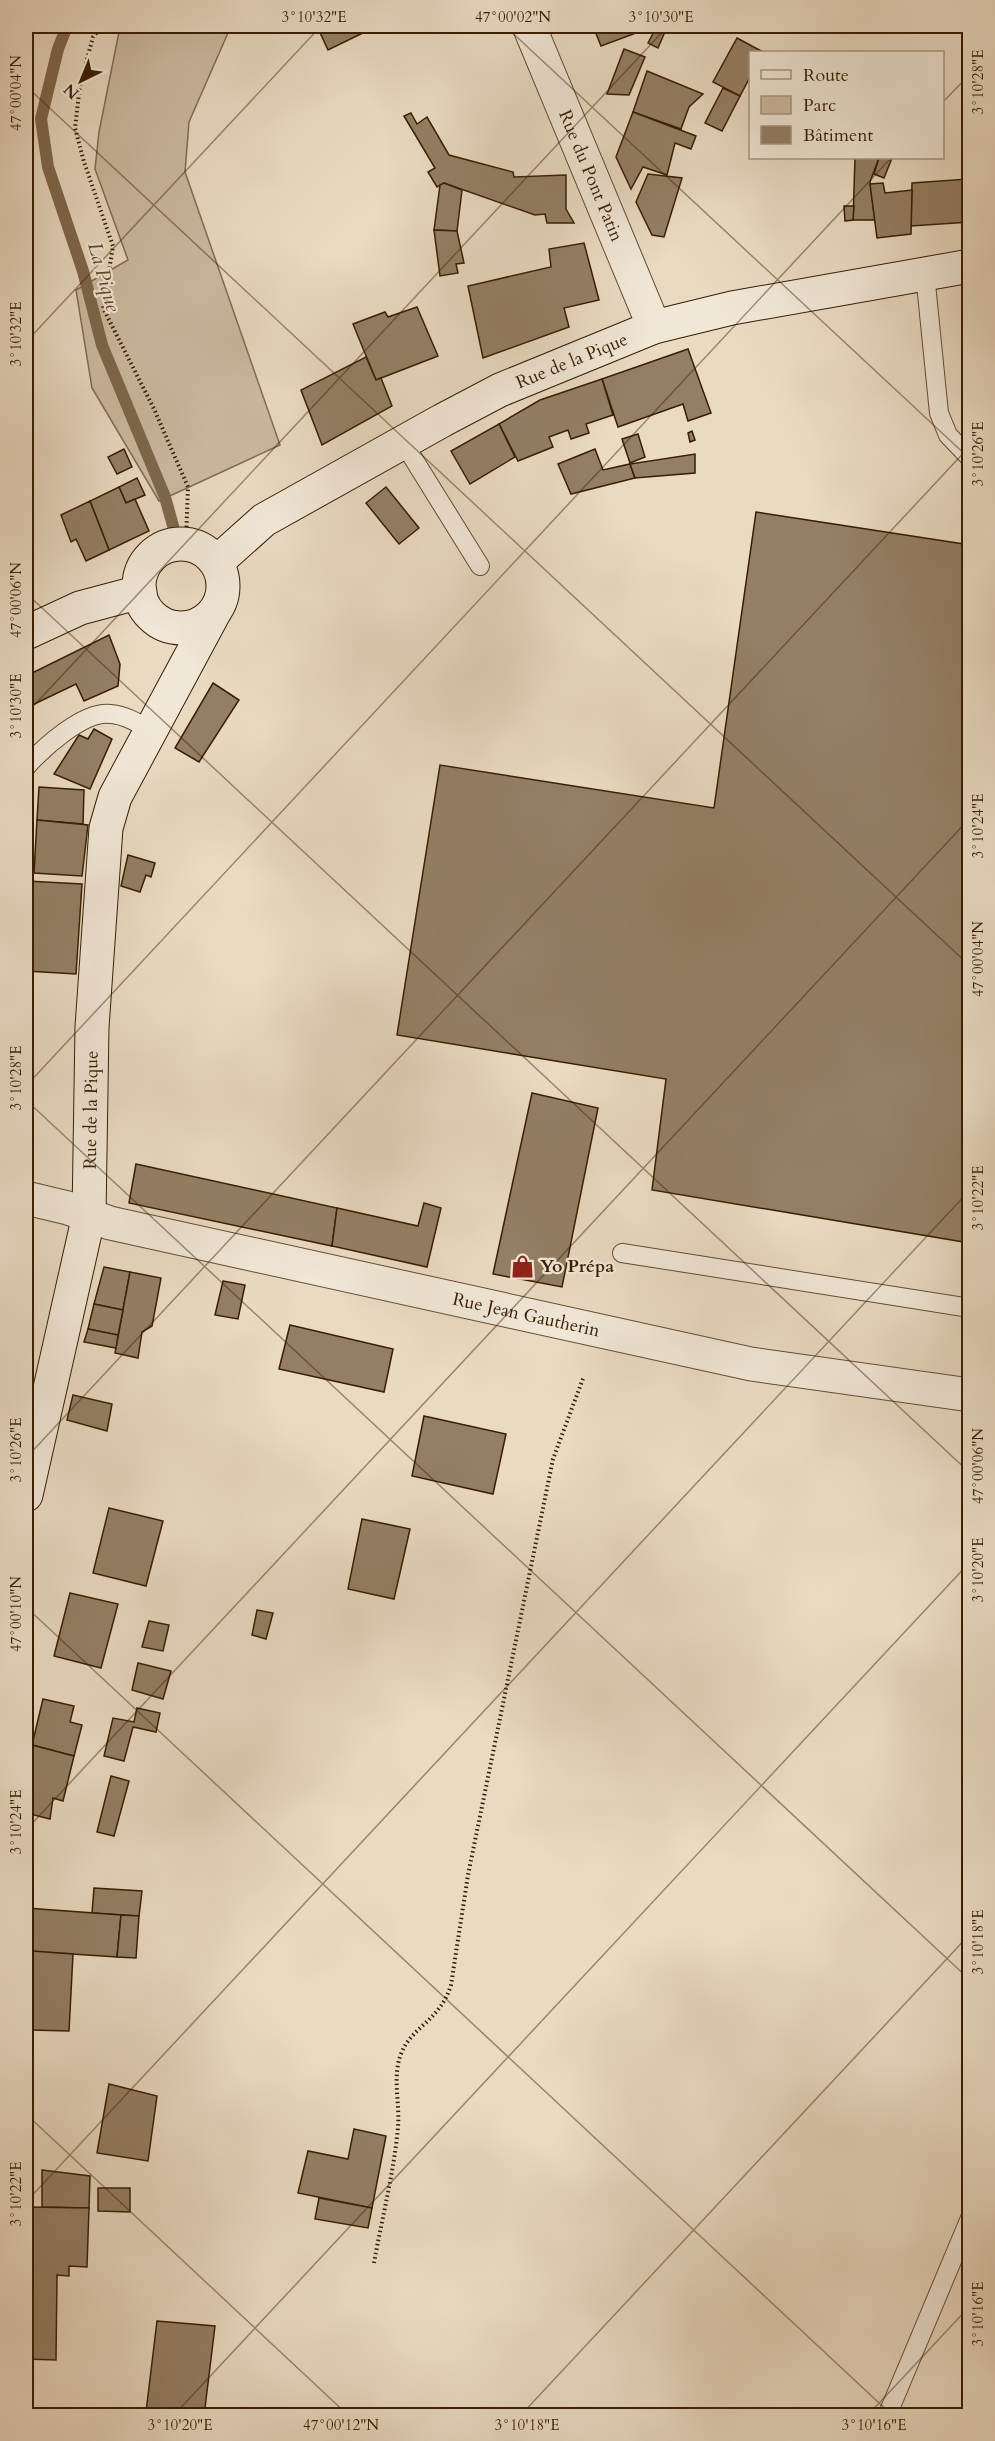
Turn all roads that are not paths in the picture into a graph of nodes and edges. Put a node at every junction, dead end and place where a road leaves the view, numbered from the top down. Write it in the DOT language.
graph roads {
  1 [pos="529,26"];
  2 [pos="969,266"];
  3 [pos="926,274"];
  4 [pos="654,327"];
  5 [pos="403,442"];
  6 [pos="969,459"];
  7 [pos="217,562"];
  8 [pos="480,566"];
  9 [pos="147,605"];
  10 [pos="215,611"];
  11 [pos="26,633"];
  12 [pos="150,730"];
  13 [pos="26,767"];
  14 [pos="26,1198"];
  15 [pos="89,1215"];
  16 [pos="622,1252"];
  17 [pos="969,1308"];
  18 [pos="969,1395"];
  19 [pos="26,1496"];
  20 [pos="969,2218"];
  21 [pos="887,2415"];
  1 -- 4 [label="street, Rue du Pont Patin"];
  2 -- 3 [label="street, Rue de la Pique"];
  3 -- 4 [label="street, Rue de la Pique"];
  3 -- 6 [label="lane"];
  4 -- 5 [label="street, Rue de la Pique"];
  5 -- 7 [label="street, Rue de la Pique"];
  5 -- 8 [label="lane"];
  7 -- 9 [label="street"];
  7 -- 10 [label="street"];
  9 -- 10 [label="street"];
  9 -- 11 [label="street"];
  9 -- 12 [label="street, Rue de la Pique"];
  10 -- 12 [label="street, Rue de la Pique"];
  12 -- 13 [label="lane"];
  12 -- 15 [label="street, Rue de la Pique"];
  14 -- 15 [label="street, Rue Jean Gautherin"];
  15 -- 18 [label="street, Rue Jean Gautherin"];
  15 -- 19 [label="street, Rue de la Pique"];
  16 -- 17 [label="lane"];
  20 -- 21 [label="lane"];
}
